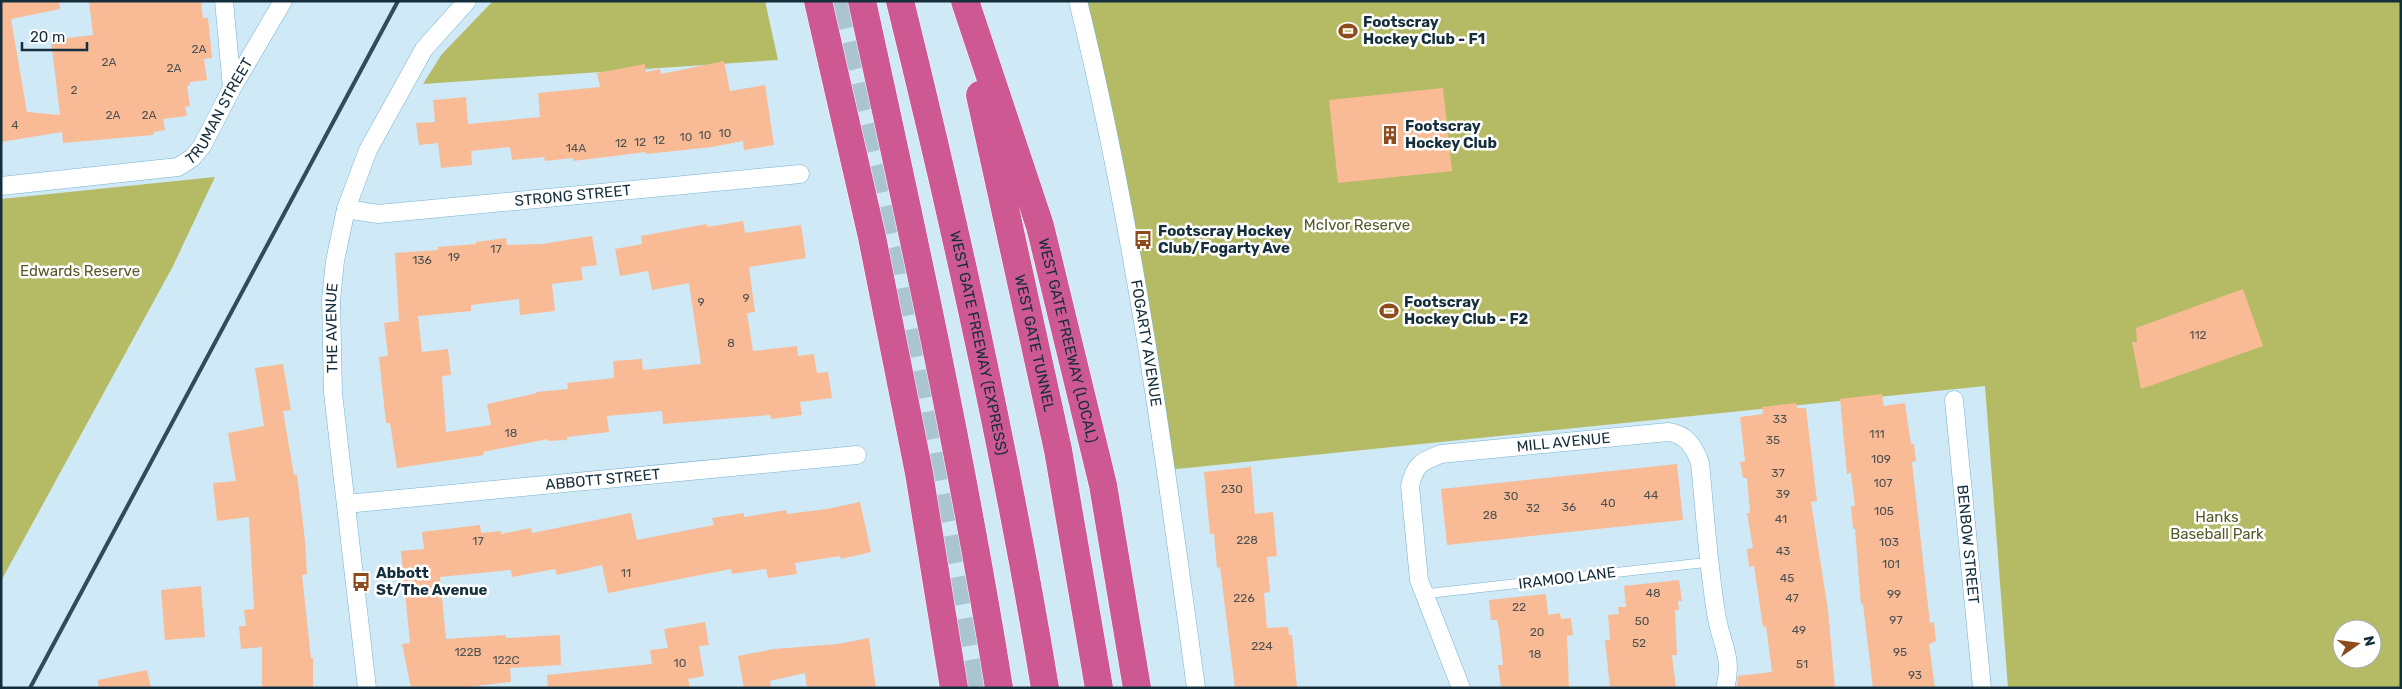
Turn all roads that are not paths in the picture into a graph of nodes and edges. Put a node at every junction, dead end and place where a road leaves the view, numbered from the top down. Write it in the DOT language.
graph roads {
  1 [pos="224,1"];
  2 [pos="467,1"];
  3 [pos="818,1"];
  4 [pos="862,1"];
  5 [pos="900,1"];
  6 [pos="960,1"];
  7 [pos="965,1"];
  8 [pos="1078,1"];
  9 [pos="278,3"];
  10 [pos="232,88"];
  11 [pos="800,174"];
  12 [pos="1,186"];
  13 [pos="346,209"];
  14 [pos="1954,400"];
  15 [pos="857,455"];
  16 [pos="346,504"];
  17 [pos="1710,562"];
  18 [pos="1424,594"];
  19 [pos="367,688"];
  20 [pos="954,688"];
  21 [pos="999,688"];
  22 [pos="1045,688"];
  23 [pos="1099,688"];
  24 [pos="1137,688"];
  25 [pos="1196,688"];
  26 [pos="1461,688"];
  27 [pos="1725,688"];
  28 [pos="1982,688"];
  1 -- 10 [label="street"];
  2 -- 13 [label="street, THE AVENUE"];
  3 -- 20 [label="highway"];
  4 -- 21 [label="highway"];
  5 -- 22 [label="highway, WEST GATE FREEWAY (EXPRESS)"];
  6 -- 23 [label="highway, WEST GATE TUNNEL"];
  7 -- 24 [label="highway, WEST GATE FREEWAY (LOCAL)"];
  8 -- 25 [label="street, FOGARTY AVENUE"];
  9 -- 10 [label="street, TRUMAN STREET"];
  10 -- 12 [label="street, TRUMAN STREET"];
  11 -- 13 [label="street, STRONG STREET"];
  13 -- 16 [label="street, THE AVENUE"];
  14 -- 28 [label="street, BENBOW STREET"];
  15 -- 16 [label="street, ABBOTT STREET"];
  16 -- 19 [label="street, THE AVENUE"];
  17 -- 18 [label="lane, IRAMOO LANE"];
  17 -- 18 [label="street, MILL AVENUE"];
  17 -- 27 [label="street, MILL AVENUE"];
  18 -- 26 [label="street, MILL AVENUE"];
}
